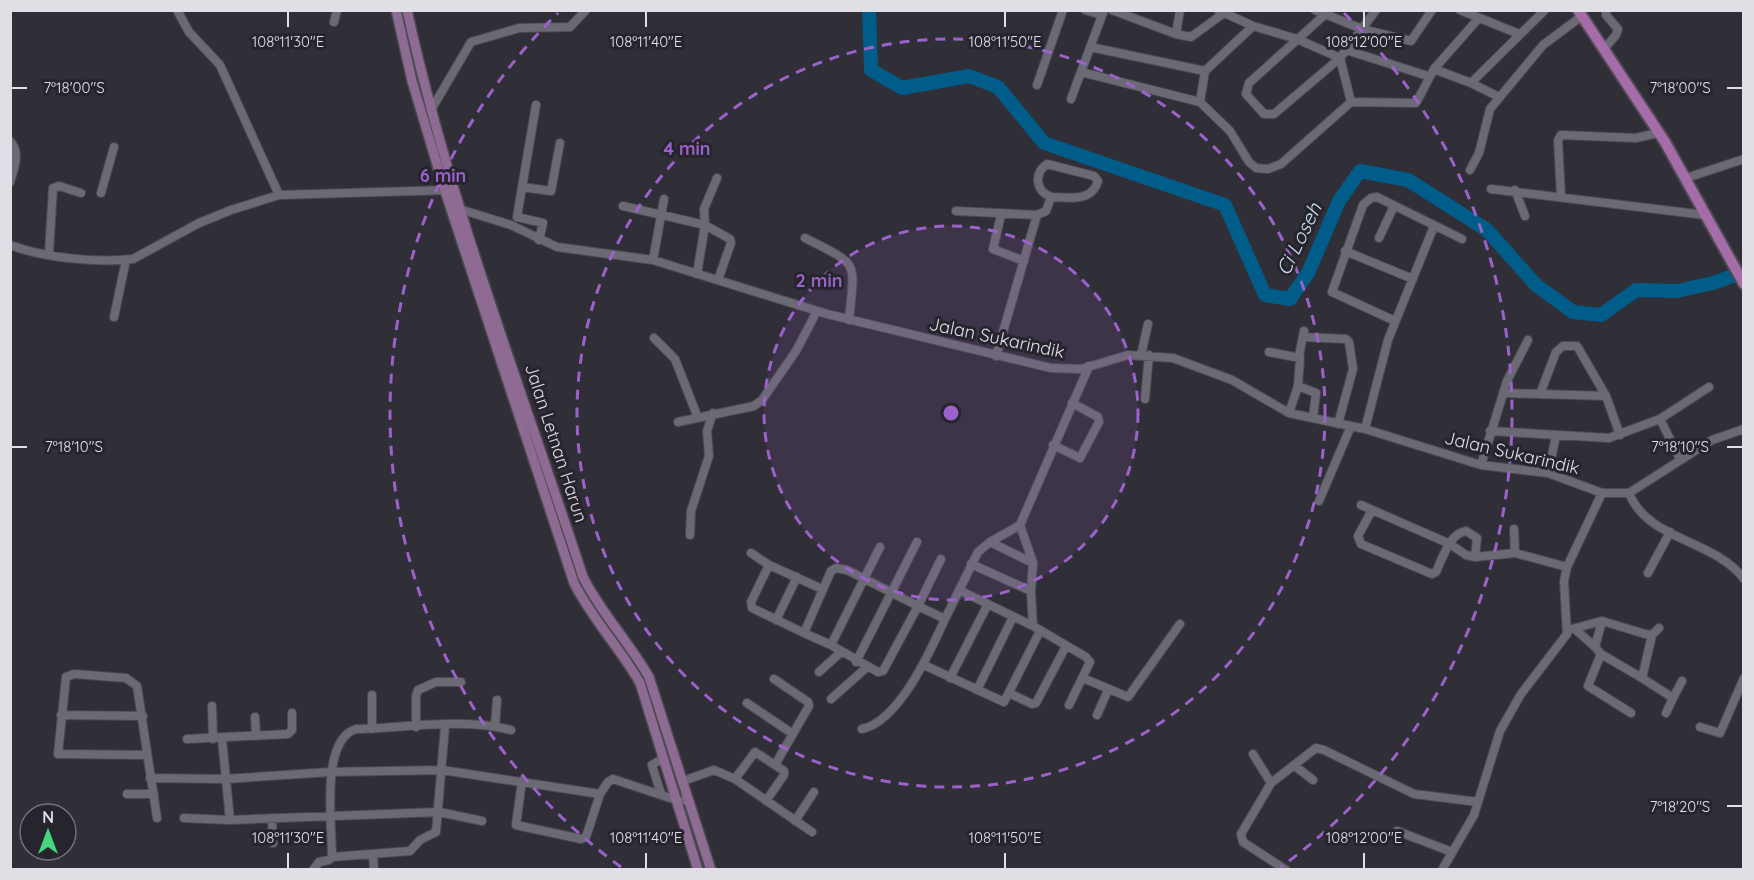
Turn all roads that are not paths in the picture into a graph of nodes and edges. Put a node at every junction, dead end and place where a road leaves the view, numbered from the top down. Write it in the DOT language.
graph roads {
  1 [pos="177,10"];
  2 [pos="337,10"];
  3 [pos="396,10"];
  4 [pos="407,10"];
  5 [pos="586,10"];
  6 [pos="1063,10"];
  7 [pos="1085,10"];
  8 [pos="1112,10"];
  9 [pos="1180,10"];
  10 [pos="1246,10"];
  11 [pos="1315,10"];
  12 [pos="1376,10"];
  13 [pos="1432,10"];
  14 [pos="1460,10"];
  15 [pos="1606,10"];
  16 [pos="1221,12"];
  17 [pos="1541,12"];
  18 [pos="1103,13"];
  19 [pos="1329,13"];
  20 [pos="1580,13"];
  21 [pos="1478,19"];
  22 [pos="1241,20"];
  23 [pos="334,22"];
  24 [pos="1253,26"];
  25 [pos="1362,29"];
  26 [pos="1176,34"];
  27 [pos="1519,34"];
  28 [pos="1297,39"];
  29 [pos="1090,47"];
  30 [pos="1604,49"];
  31 [pos="1346,50"];
  32 [pos="1340,58"];
  33 [pos="1434,69"];
  34 [pos="1204,71"];
  35 [pos="1081,72"];
  36 [pos="1428,76"];
  37 [pos="1471,83"];
  38 [pos="1037,85"];
  39 [pos="1499,97"];
  40 [pos="1071,99"];
  41 [pos="1200,102"];
  42 [pos="1351,102"];
  43 [pos="536,105"];
  44 [pos="431,110"];
  45 [pos="1658,133"];
  46 [pos="10,141"];
  47 [pos="560,142"];
  48 [pos="114,147"];
  49 [pos="1743,159"];
  50 [pos="1470,170"];
  51 [pos="717,178"];
  52 [pos="1686,178"];
  53 [pos="10,182"];
  54 [pos="522,188"];
  55 [pos="1491,189"];
  56 [pos="449,190"];
  57 [pos="1515,190"];
  58 [pos="81,193"];
  59 [pos="101,193"];
  60 [pos="279,195"];
  61 [pos="1561,195"];
  62 [pos="1052,197"];
  63 [pos="664,199"];
  64 [pos="623,206"];
  65 [pos="1395,206"];
  66 [pos="455,208"];
  67 [pos="956,211"];
  68 [pos="660,214"];
  69 [pos="1001,215"];
  70 [pos="1037,215"];
  71 [pos="1705,215"];
  72 [pos="1525,216"];
  73 [pos="705,225"];
  74 [pos="1434,226"];
  75 [pos="805,238"];
  76 [pos="1379,238"];
  77 [pos="1462,239"];
  78 [pos="539,240"];
  79 [pos="10,245"];
  80 [pos="1345,251"];
  81 [pos="50,253"];
  82 [pos="126,260"];
  83 [pos="653,260"];
  84 [pos="1024,261"];
  85 [pos="697,274"];
  86 [pos="1413,279"];
  87 [pos="718,280"];
  88 [pos="1743,285"];
  89 [pos="817,311"];
  90 [pos="114,317"];
  91 [pos="849,320"];
  92 [pos="1395,321"];
  93 [pos="1148,324"];
  94 [pos="654,338"];
  95 [pos="1528,340"];
  96 [pos="1269,352"];
  97 [pos="1145,355"];
  98 [pos="996,356"];
  99 [pos="1299,357"];
  100 [pos="1089,366"];
  101 [pos="1298,386"];
  102 [pos="1709,387"];
  103 [pos="1503,393"];
  104 [pos="1540,394"];
  105 [pos="1606,396"];
  106 [pos="1145,399"];
  107 [pos="525,402"];
  108 [pos="1072,403"];
  109 [pos="515,404"];
  110 [pos="713,413"];
  111 [pos="1289,413"];
  112 [pos="698,418"];
  113 [pos="1313,418"];
  114 [pos="1660,419"];
  115 [pos="678,422"];
  116 [pos="1338,424"];
  117 [pos="1351,426"];
  118 [pos="1365,429"];
  119 [pos="1490,431"];
  120 [pos="1743,431"];
  121 [pos="1620,435"];
  122 [pos="1556,436"];
  123 [pos="1053,446"];
  124 [pos="1680,459"];
  125 [pos="1481,465"];
  126 [pos="1548,473"];
  127 [pos="1602,493"];
  128 [pos="1629,493"];
  129 [pos="1319,501"];
  130 [pos="1361,505"];
  131 [pos="1372,510"];
  132 [pos="1020,525"];
  133 [pos="1514,529"];
  134 [pos="1670,532"];
  135 [pos="690,535"];
  136 [pos="917,542"];
  137 [pos="990,542"];
  138 [pos="1450,544"];
  139 [pos="880,547"];
  140 [pos="1515,553"];
  141 [pos="751,554"];
  142 [pos="1475,557"];
  143 [pos="941,559"];
  144 [pos="1033,563"];
  145 [pos="971,564"];
  146 [pos="769,565"];
  147 [pos="1567,567"];
  148 [pos="1648,573"];
  149 [pos="796,576"];
  150 [pos="1743,579"];
  151 [pos="865,580"];
  152 [pos="822,589"];
  153 [pos="959,590"];
  154 [pos="1031,591"];
  155 [pos="892,594"];
  156 [pos="988,604"];
  157 [pos="918,606"];
  158 [pos="1013,617"];
  159 [pos="945,619"];
  160 [pos="776,620"];
  161 [pos="1602,621"];
  162 [pos="1180,624"];
  163 [pos="1036,628"];
  164 [pos="1659,628"];
  165 [pos="1572,630"];
  166 [pos="804,633"];
  167 [pos="1652,635"];
  168 [pos="831,645"];
  169 [pos="1066,646"];
  170 [pos="1595,647"];
  171 [pos="841,652"];
  172 [pos="1601,654"];
  173 [pos="856,662"];
  174 [pos="924,665"];
  175 [pos="866,668"];
  176 [pos="819,672"];
  177 [pos="951,678"];
  178 [pos="1083,678"];
  179 [pos="1642,678"];
  180 [pos="1743,678"];
  181 [pos="774,679"];
  182 [pos="1682,681"];
  183 [pos="461,682"];
  184 [pos="978,690"];
  185 [pos="1108,690"];
  186 [pos="1011,694"];
  187 [pos="372,696"];
  188 [pos="1673,698"];
  189 [pos="831,699"];
  190 [pos="497,700"];
  191 [pos="747,703"];
  192 [pos="1069,705"];
  193 [pos="212,706"];
  194 [pos="292,713"];
  195 [pos="1631,713"];
  196 [pos="1666,713"];
  197 [pos="61,714"];
  198 [pos="1097,715"];
  199 [pos="142,716"];
  200 [pos="255,717"];
  201 [pos="445,726"];
  202 [pos="495,726"];
  203 [pos="416,727"];
  204 [pos="1700,727"];
  205 [pos="372,729"];
  206 [pos="862,729"];
  207 [pos="511,730"];
  208 [pos="793,734"];
  209 [pos="256,735"];
  210 [pos="187,739"];
  211 [pos="217,739"];
  212 [pos="1253,754"];
  213 [pos="147,755"];
  214 [pos="664,759"];
  215 [pos="775,765"];
  216 [pos="1295,766"];
  217 [pos="442,770"];
  218 [pos="330,772"];
  219 [pos="150,778"];
  220 [pos="225,779"];
  221 [pos="735,779"];
  222 [pos="1313,780"];
  223 [pos="522,781"];
  224 [pos="683,781"];
  225 [pos="1271,783"];
  226 [pos="814,792"];
  227 [pos="127,794"];
  228 [pos="154,794"];
  229 [pos="600,794"];
  230 [pos="662,794"];
  231 [pos="684,801"];
  232 [pos="766,801"];
  233 [pos="1478,802"];
  234 [pos="439,812"];
  235 [pos="332,816"];
  236 [pos="157,818"];
  237 [pos="184,818"];
  238 [pos="272,818"];
  239 [pos="230,820"];
  240 [pos="482,821"];
  241 [pos="795,822"];
  242 [pos="1396,831"];
  243 [pos="812,832"];
  244 [pos="273,843"];
  245 [pos="1452,852"];
  246 [pos="374,854"];
  247 [pos="332,856"];
  248 [pos="314,870"];
  249 [pos="374,870"];
  250 [pos="698,870"];
  251 [pos="711,870"];
  252 [pos="1286,870"];
  253 [pos="1442,870"];
  1 -- 60 [label="street"];
  2 -- 23 [label="street"];
  3 -- 56 [label="main road, Jalan Letnan Harun"];
  4 -- 44 [label="main road, Jalan Letnan Harun"];
  5 -- 44 [label="street"];
  6 -- 38 [label="street"];
  7 -- 18 [label="street"];
  8 -- 26 [label="street"];
  9 -- 26 [label="street"];
  10 -- 22 [label="street"];
  11 -- 19 [label="street"];
  12 -- 25 [label="street"];
  13 -- 25 [label="street"];
  14 -- 21 [label="street"];
  15 -- 30 [label="street"];
  16 -- 22 [label="street"];
  16 -- 26 [label="street"];
  17 -- 27 [label="street"];
  18 -- 29 [label="street"];
  19 -- 25 [label="street"];
  19 -- 28 [label="street"];
  20 -- 30 [label="highway"];
  20 -- 39 [label="street"];
  21 -- 27 [label="street"];
  21 -- 33 [label="street"];
  22 -- 24 [label="street"];
  24 -- 28 [label="street"];
  24 -- 34 [label="street"];
  25 -- 31 [label="street"];
  27 -- 37 [label="street"];
  28 -- 32 [label="street"];
  28 -- 32 [label="street"];
  29 -- 34 [label="street"];
  29 -- 35 [label="street"];
  30 -- 45 [label="highway"];
  31 -- 32 [label="street"];
  31 -- 36 [label="street"];
  32 -- 42 [label="street"];
  33 -- 36 [label="street"];
  33 -- 37 [label="street"];
  34 -- 41 [label="street"];
  35 -- 40 [label="street"];
  35 -- 41 [label="street"];
  36 -- 42 [label="street"];
  37 -- 39 [label="street"];
  39 -- 50 [label="street"];
  41 -- 42 [label="street"];
  43 -- 54 [label="street"];
  44 -- 56 [label="main road, Jalan Letnan Harun"];
  45 -- 52 [label="highway"];
  45 -- 61 [label="street"];
  46 -- 53 [label="street"];
  47 -- 54 [label="street"];
  48 -- 59 [label="street"];
  49 -- 52 [label="street"];
  51 -- 73 [label="street"];
  52 -- 71 [label="highway"];
  54 -- 78 [label="street"];
  55 -- 57 [label="street"];
  56 -- 60 [label="street"];
  56 -- 66 [label="main road, Jalan Letnan Harun"];
  57 -- 61 [label="street"];
  57 -- 72 [label="street"];
  58 -- 81 [label="street"];
  60 -- 82 [label="street"];
  61 -- 71 [label="street"];
  62 -- 62 [label="street"];
  62 -- 70 [label="street"];
  63 -- 68 [label="street"];
  64 -- 68 [label="street"];
  65 -- 74 [label="street"];
  65 -- 76 [label="street"];
  65 -- 80 [label="street"];
  66 -- 78 [label="street, Jalan Sukarindik"];
  66 -- 107 [label="main road, Jalan Letnan Harun"];
  66 -- 109 [label="main road, Jalan Letnan Harun"];
  67 -- 69 [label="street"];
  68 -- 73 [label="street"];
  68 -- 83 [label="street"];
  69 -- 70 [label="street"];
  69 -- 84 [label="street"];
  70 -- 84 [label="street"];
  71 -- 88 [label="highway"];
  73 -- 85 [label="street"];
  73 -- 87 [label="street"];
  74 -- 77 [label="street"];
  74 -- 86 [label="street"];
  75 -- 91 [label="street"];
  78 -- 83 [label="street, Jalan Sukarindik"];
  79 -- 81 [label="street"];
  80 -- 86 [label="street"];
  80 -- 92 [label="street"];
  81 -- 82 [label="street"];
  82 -- 90 [label="street"];
  83 -- 85 [label="street, Jalan Sukarindik"];
  84 -- 98 [label="street"];
  85 -- 87 [label="street, Jalan Sukarindik"];
  86 -- 92 [label="street"];
  87 -- 89 [label="street, Jalan Sukarindik"];
  89 -- 91 [label="street, Jalan Sukarindik"];
  89 -- 110 [label="street"];
  91 -- 98 [label="street, Jalan Sukarindik"];
  92 -- 118 [label="street"];
  93 -- 97 [label="street"];
  94 -- 112 [label="street"];
  95 -- 103 [label="street"];
  96 -- 99 [label="street"];
  97 -- 100 [label="street, Jalan Sukarindik"];
  97 -- 106 [label="street"];
  97 -- 111 [label="street, Jalan Sukarindik"];
  98 -- 100 [label="street, Jalan Sukarindik"];
  99 -- 101 [label="street"];
  99 -- 116 [label="street"];
  100 -- 108 [label="street"];
  101 -- 111 [label="street"];
  101 -- 113 [label="street"];
  102 -- 114 [label="street"];
  103 -- 104 [label="street"];
  103 -- 119 [label="street"];
  104 -- 105 [label="street"];
  104 -- 105 [label="street"];
  105 -- 121 [label="street"];
  107 -- 109 [label="main road"];
  107 -- 224 [label="main road, Jalan Letnan Harun"];
  108 -- 123 [label="street"];
  108 -- 123 [label="street"];
  109 -- 214 [label="main road, Jalan Letnan Harun"];
  110 -- 112 [label="street"];
  110 -- 135 [label="street"];
  111 -- 113 [label="street, Jalan Sukarindik"];
  112 -- 115 [label="street"];
  113 -- 116 [label="street, Jalan Sukarindik"];
  114 -- 121 [label="street"];
  114 -- 124 [label="street"];
  116 -- 117 [label="street, Jalan Sukarindik"];
  117 -- 118 [label="street, Jalan Sukarindik"];
  117 -- 129 [label="street"];
  118 -- 125 [label="street, Jalan Sukarindik"];
  119 -- 122 [label="street"];
  119 -- 125 [label="street"];
  120 -- 124 [label="street"];
  121 -- 122 [label="street"];
  122 -- 126 [label="street"];
  123 -- 132 [label="street"];
  124 -- 128 [label="street"];
  125 -- 126 [label="street, Jalan Sukarindik"];
  126 -- 127 [label="street, Jalan Sukarindik"];
  127 -- 128 [label="street"];
  127 -- 147 [label="street"];
  128 -- 134 [label="street"];
  130 -- 131 [label="street"];
  131 -- 138 [label="street"];
  131 -- 138 [label="street"];
  132 -- 137 [label="street"];
  132 -- 144 [label="street"];
  133 -- 140 [label="street"];
  134 -- 148 [label="street"];
  134 -- 150 [label="street"];
  136 -- 155 [label="street"];
  137 -- 144 [label="street"];
  137 -- 145 [label="street"];
  138 -- 142 [label="street"];
  138 -- 142 [label="street"];
  139 -- 151 [label="street"];
  140 -- 142 [label="street"];
  140 -- 147 [label="street"];
  141 -- 146 [label="street"];
  143 -- 157 [label="street"];
  144 -- 154 [label="street"];
  145 -- 153 [label="street"];
  145 -- 154 [label="street"];
  146 -- 149 [label="street"];
  146 -- 160 [label="street"];
  147 -- 165 [label="street"];
  149 -- 152 [label="street"];
  149 -- 160 [label="street"];
  151 -- 152 [label="street"];
  151 -- 155 [label="street"];
  151 -- 168 [label="street"];
  152 -- 166 [label="street"];
  153 -- 156 [label="street"];
  153 -- 159 [label="street"];
  154 -- 163 [label="street"];
  155 -- 157 [label="street"];
  155 -- 173 [label="street"];
  156 -- 158 [label="street"];
  156 -- 177 [label="street"];
  157 -- 159 [label="street"];
  157 -- 175 [label="street"];
  158 -- 163 [label="street"];
  158 -- 184 [label="street"];
  159 -- 174 [label="street"];
  160 -- 166 [label="street"];
  161 -- 165 [label="street"];
  161 -- 167 [label="street"];
  161 -- 170 [label="street"];
  162 -- 185 [label="street"];
  163 -- 169 [label="street"];
  163 -- 186 [label="street"];
  164 -- 167 [label="street"];
  165 -- 170 [label="street"];
  165 -- 233 [label="street"];
  166 -- 168 [label="street"];
  167 -- 179 [label="street"];
  168 -- 171 [label="street"];
  169 -- 178 [label="street"];
  169 -- 186 [label="street"];
  170 -- 172 [label="street"];
  171 -- 173 [label="street"];
  171 -- 176 [label="street"];
  172 -- 179 [label="street"];
  172 -- 195 [label="street"];
  173 -- 175 [label="street"];
  174 -- 177 [label="street"];
  174 -- 206 [label="street"];
  175 -- 189 [label="street"];
  177 -- 184 [label="street"];
  178 -- 185 [label="street"];
  178 -- 192 [label="street"];
  179 -- 188 [label="street"];
  180 -- 204 [label="street"];
  181 -- 208 [label="street"];
  182 -- 188 [label="street"];
  183 -- 203 [label="street"];
  184 -- 186 [label="street"];
  185 -- 198 [label="street"];
  187 -- 205 [label="street"];
  188 -- 196 [label="street"];
  190 -- 202 [label="street"];
  191 -- 208 [label="street"];
  193 -- 211 [label="street"];
  194 -- 209 [label="street"];
  197 -- 199 [label="street"];
  197 -- 199 [label="street"];
  197 -- 213 [label="street"];
  199 -- 213 [label="street"];
  200 -- 209 [label="street"];
  201 -- 202 [label="street"];
  201 -- 203 [label="street"];
  201 -- 217 [label="street"];
  202 -- 207 [label="street"];
  203 -- 205 [label="street"];
  205 -- 218 [label="street"];
  208 -- 215 [label="street"];
  209 -- 211 [label="street"];
  210 -- 211 [label="street"];
  211 -- 220 [label="street"];
  212 -- 225 [label="street"];
  213 -- 219 [label="street"];
  214 -- 230 [label="street"];
  214 -- 231 [label="main road, Jalan Letnan Harun"];
  215 -- 221 [label="street"];
  215 -- 232 [label="street"];
  216 -- 222 [label="street"];
  216 -- 225 [label="street"];
  216 -- 233 [label="street"];
  217 -- 218 [label="street"];
  217 -- 223 [label="street"];
  217 -- 234 [label="street"];
  218 -- 220 [label="street"];
  218 -- 235 [label="street"];
  219 -- 220 [label="street"];
  219 -- 228 [label="street"];
  220 -- 239 [label="street"];
  221 -- 224 [label="street"];
  221 -- 232 [label="street"];
  223 -- 229 [label="street"];
  223 -- 229 [label="street"];
  224 -- 231 [label="main road, Jalan Letnan Harun"];
  225 -- 252 [label="street"];
  226 -- 241 [label="street"];
  227 -- 228 [label="street"];
  228 -- 236 [label="street"];
  229 -- 230 [label="street"];
  230 -- 231 [label="street"];
  231 -- 250 [label="main road, Jalan Letnan Harun"];
  231 -- 251 [label="main road, Jalan Letnan Harun"];
  232 -- 241 [label="street"];
  233 -- 245 [label="street"];
  234 -- 235 [label="street"];
  234 -- 240 [label="street"];
  234 -- 246 [label="street"];
  235 -- 238 [label="street"];
  235 -- 247 [label="street"];
  237 -- 239 [label="street"];
  238 -- 239 [label="street"];
  238 -- 244 [label="street"];
  241 -- 243 [label="street"];
  242 -- 245 [label="street"];
  245 -- 253 [label="street"];
  246 -- 247 [label="street"];
  246 -- 249 [label="street"];
  247 -- 248 [label="street"];
}
